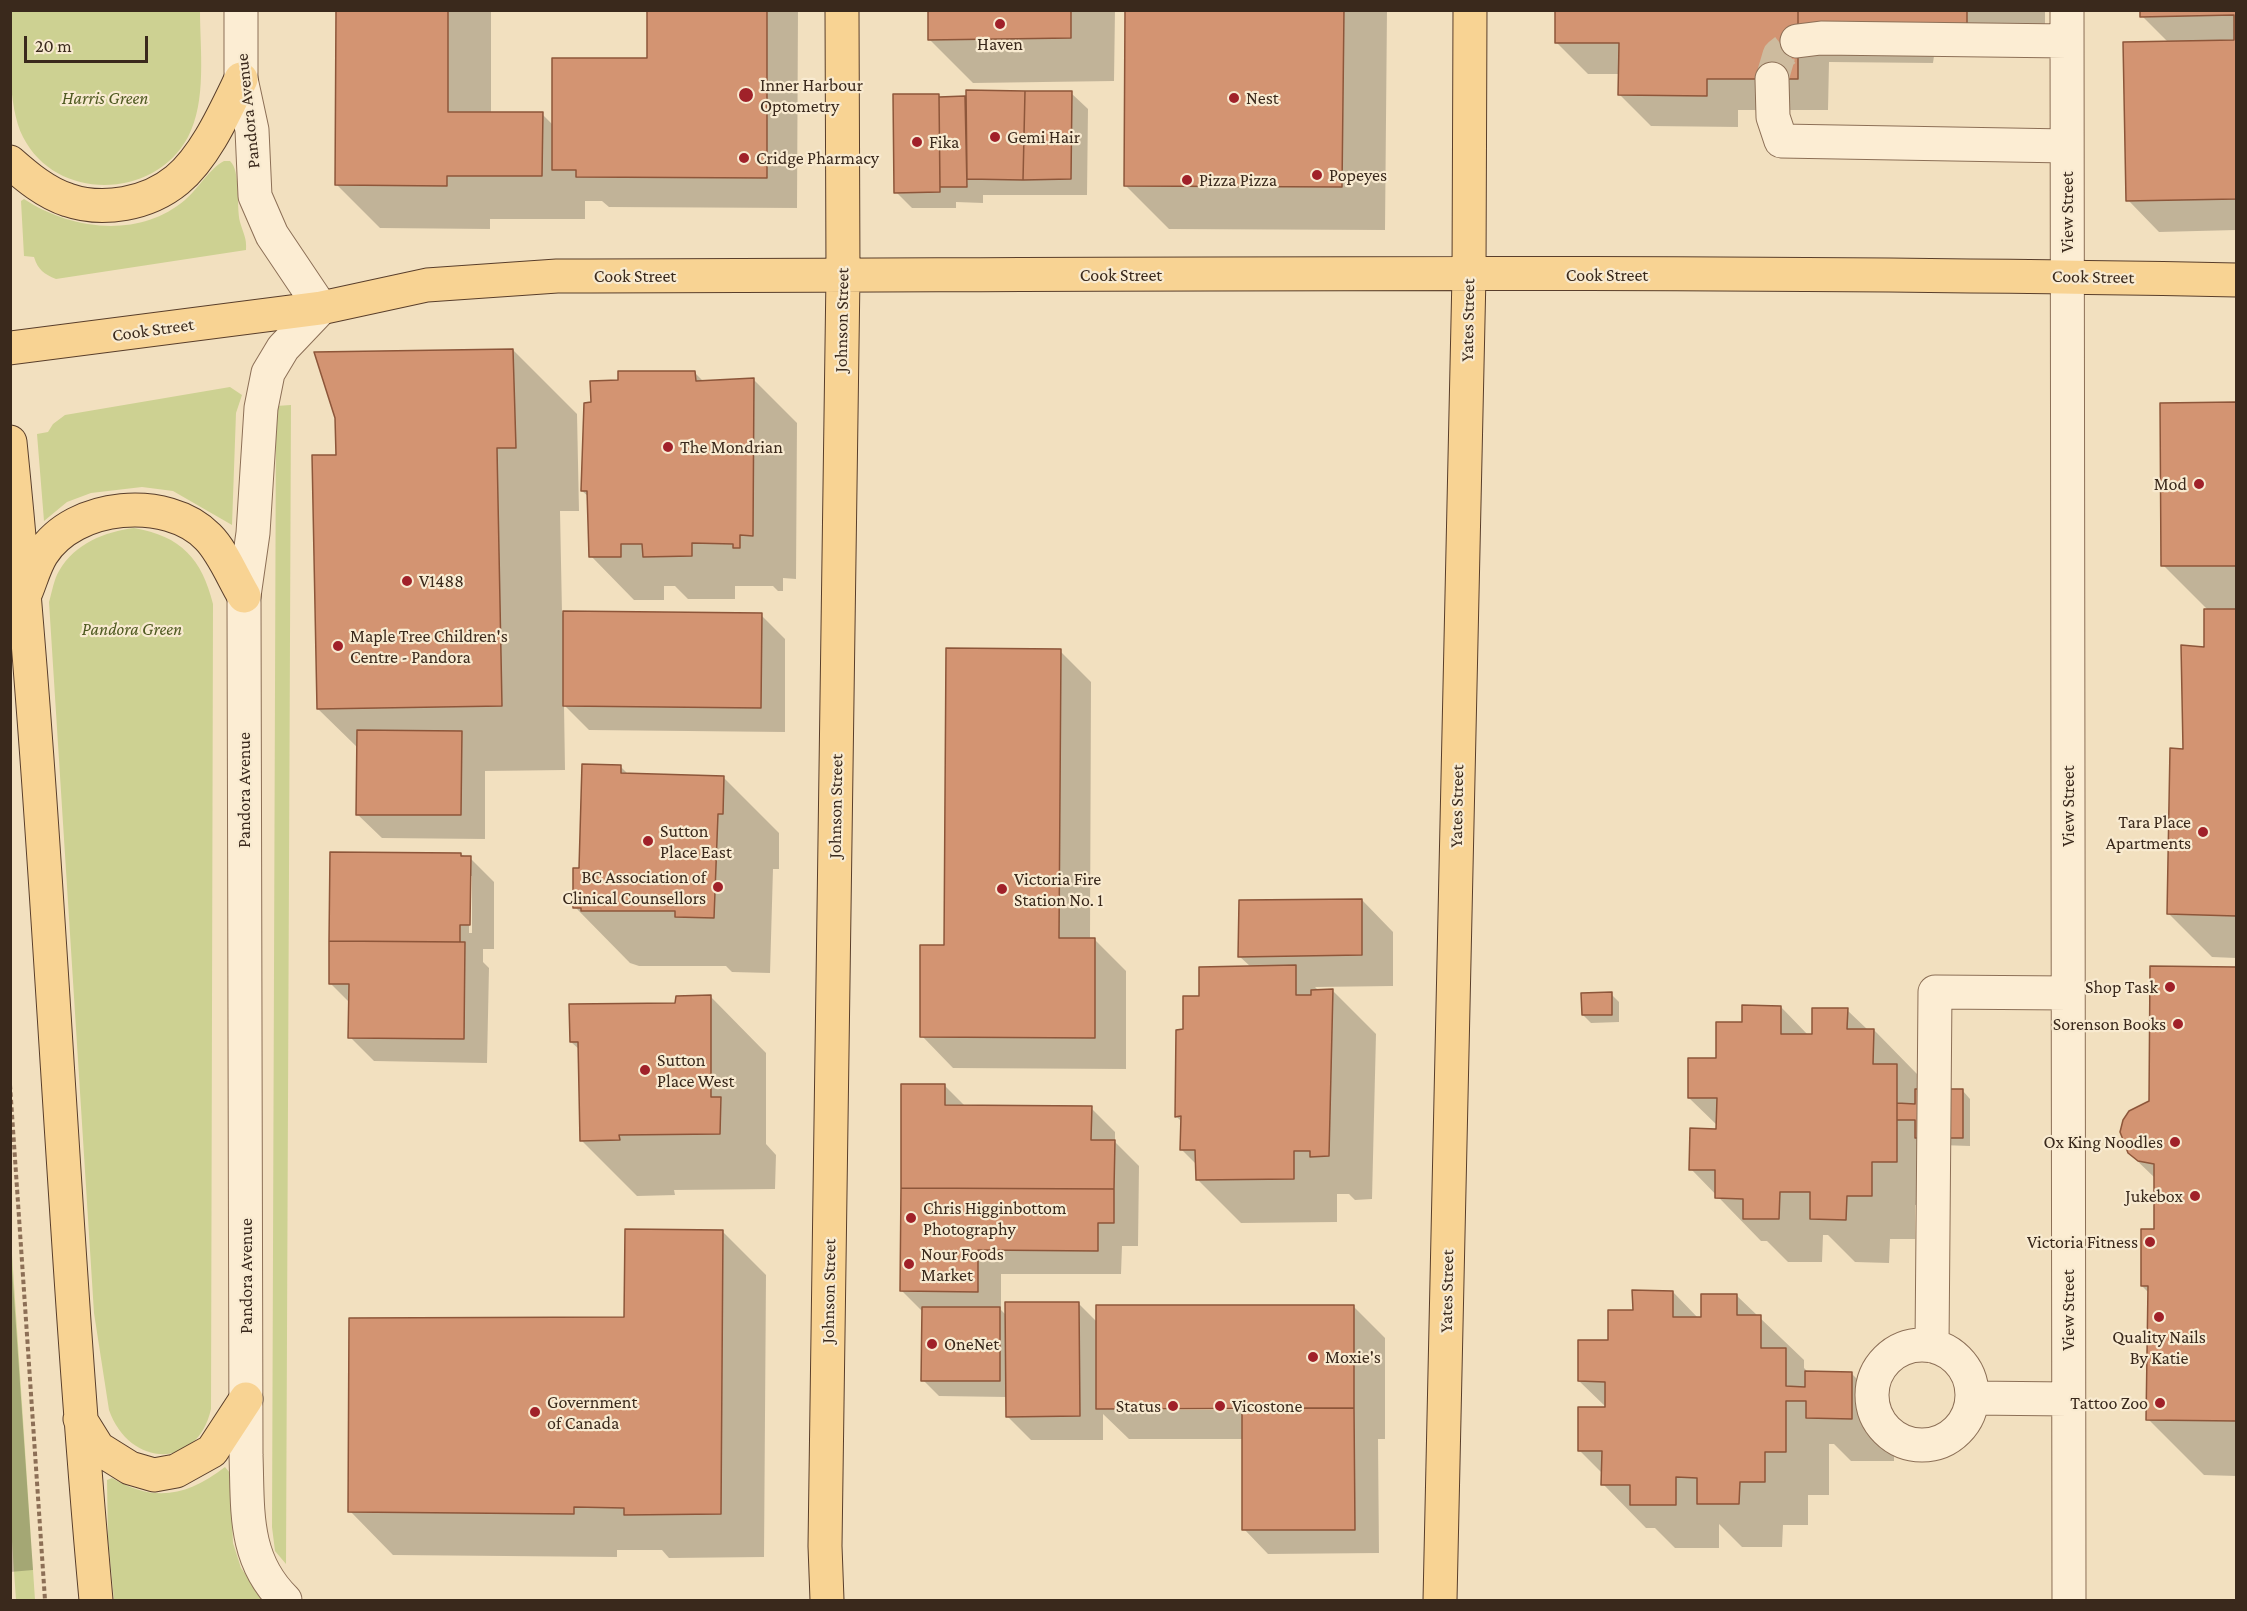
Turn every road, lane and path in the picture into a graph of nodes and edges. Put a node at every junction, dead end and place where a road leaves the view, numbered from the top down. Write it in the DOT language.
graph roads {
  1 [pos="241,10"];
  2 [pos="842,10"];
  3 [pos="1470,10"];
  4 [pos="2067,26"];
  5 [pos="1797,41"];
  6 [pos="1772,79"];
  7 [pos="241,80"];
  8 [pos="2067,146"];
  9 [pos="10,162"];
  10 [pos="1469,274"];
  11 [pos="843,275"];
  12 [pos="2066,276"];
  13 [pos="2236,280"];
  14 [pos="321,308"];
  15 [pos="10,348"];
  16 [pos="10,442"];
  17 [pos="26,594"];
  18 [pos="244,596"];
  19 [pos="2068,993"];
  20 [pos="10,1085"];
  21 [pos="1932,1346"];
  22 [pos="1972,1398"];
  23 [pos="246,1399"];
  24 [pos="2068,1399"];
  25 [pos="80,1418"];
  26 [pos="45,1600"];
  27 [pos="96,1600"];
  28 [pos="285,1600"];
  29 [pos="827,1600"];
  30 [pos="1440,1600"];
  31 [pos="2069,1600"];
  1 -- 7 [label="street, Pandora Avenue"];
  2 -- 11 [label="main road, Johnson Street"];
  3 -- 10 [label="main road, Yates Street"];
  4 -- 5 [label="street"];
  4 -- 8 [label="street, View Street"];
  6 -- 8 [label="street"];
  7 -- 9 [label="main road"];
  7 -- 14 [label="street, Pandora Avenue"];
  8 -- 12 [label="street, View Street"];
  10 -- 11 [label="main road, Cook Street"];
  10 -- 12 [label="main road, Cook Street"];
  10 -- 30 [label="main road, Yates Street"];
  11 -- 14 [label="main road, Cook Street"];
  11 -- 29 [label="main road, Johnson Street"];
  12 -- 13 [label="main road, Cook Street"];
  12 -- 19 [label="street, View Street"];
  14 -- 15 [label="main road, Cook Street"];
  14 -- 18 [label="street, Pandora Avenue"];
  16 -- 17 [label="main road"];
  17 -- 18 [label="main road"];
  17 -- 25 [label="main road"];
  18 -- 23 [label="street, Pandora Avenue"];
  19 -- 21 [label="street"];
  19 -- 24 [label="street, View Street"];
  20 -- 26 [label="path"];
  21 -- 22 [label="street"];
  21 -- 22 [label="street"];
  22 -- 24 [label="street"];
  23 -- 25 [label="main road"];
  23 -- 28 [label="street, Pandora Avenue"];
  24 -- 31 [label="street, View Street"];
  25 -- 27 [label="main road"];
}
